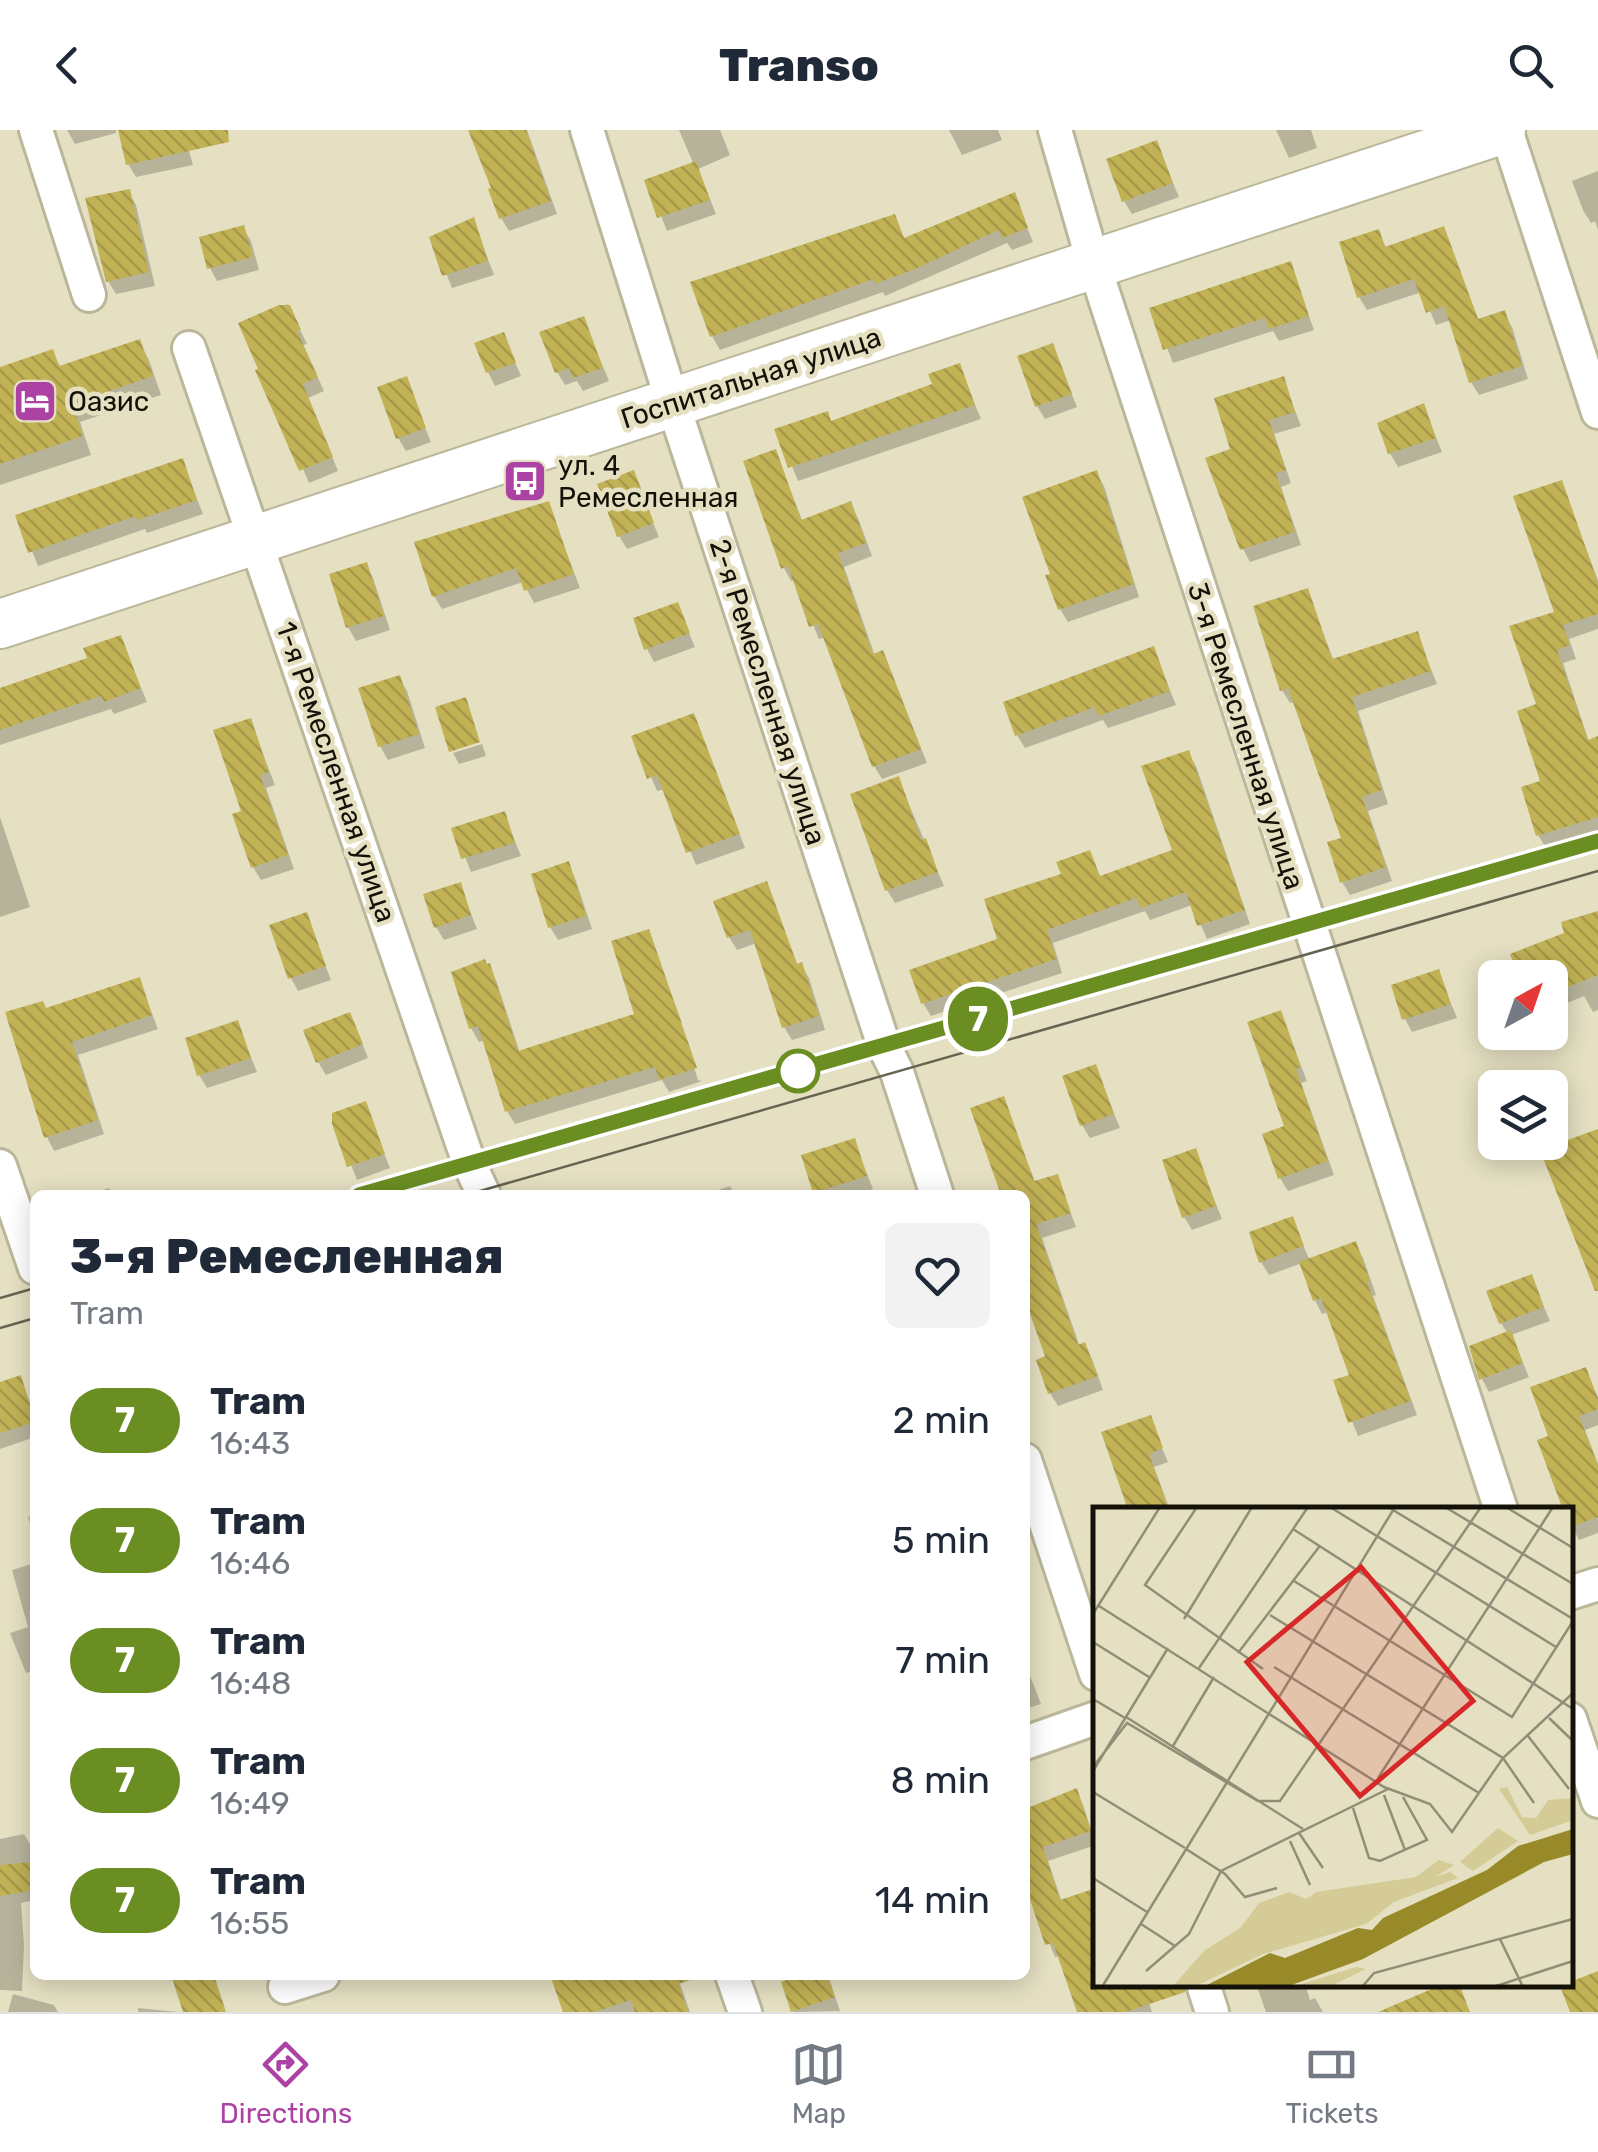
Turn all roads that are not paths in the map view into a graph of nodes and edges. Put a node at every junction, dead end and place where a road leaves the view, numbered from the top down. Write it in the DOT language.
graph roads {
  1 [pos="36,130"];
  2 [pos="586,130"];
  3 [pos="1055,130"];
  4 [pos="1504,130"];
  5 [pos="1094,265"];
  6 [pos="89,295"];
  7 [pos="189,348"];
  8 [pos="672,404"];
  9 [pos="1598,412"];
  10 [pos="256,538"];
  11 [pos="0,624"];
  12 [pos="0,1166"];
  13 [pos="482,1190"];
  14 [pos="936,1190"];
  15 [pos="30,1253"];
  16 [pos="1030,1475"];
  17 [pos="1500,1507"];
  18 [pos="1598,1584"];
  19 [pos="1573,1592"];
  20 [pos="1093,1665"];
  21 [pos="1093,1719"];
  22 [pos="1573,1729"];
  23 [pos="1030,1740"];
  24 [pos="1598,1801"];
  25 [pos="310,1980"];
  26 [pos="734,1980"];
  27 [pos="1204,1987"];
  28 [pos="282,1991"];
  29 [pos="745,2012"];
  30 [pos="1212,2012"];
  1 -- 6 [label="street"];
  2 -- 8 [label="street, 2-я Ремесленная улица"];
  3 -- 5 [label="street, 3-я Ремесленная улица"];
  4 -- 5 [label="main road, Госпитальная улица"];
  4 -- 9 [label="street"];
  5 -- 8 [label="main road, Госпитальная улица"];
  5 -- 17 [label="street, 3-я Ремесленная улица"];
  7 -- 10 [label="street, 1-я Ремесленная улица"];
  8 -- 10 [label="main road, Госпитальная улица"];
  8 -- 14 [label="street, 2-я Ремесленная улица"];
  10 -- 11 [label="main road, Госпитальная улица"];
  10 -- 13 [label="street, 1-я Ремесленная улица"];
  12 -- 15 [label="street"];
  16 -- 20 [label="street"];
  18 -- 19 [label="street"];
  21 -- 23 [label="street"];
  22 -- 24 [label="street"];
  25 -- 28 [label="street"];
  26 -- 29 [label="street"];
  27 -- 30 [label="street"];
}
